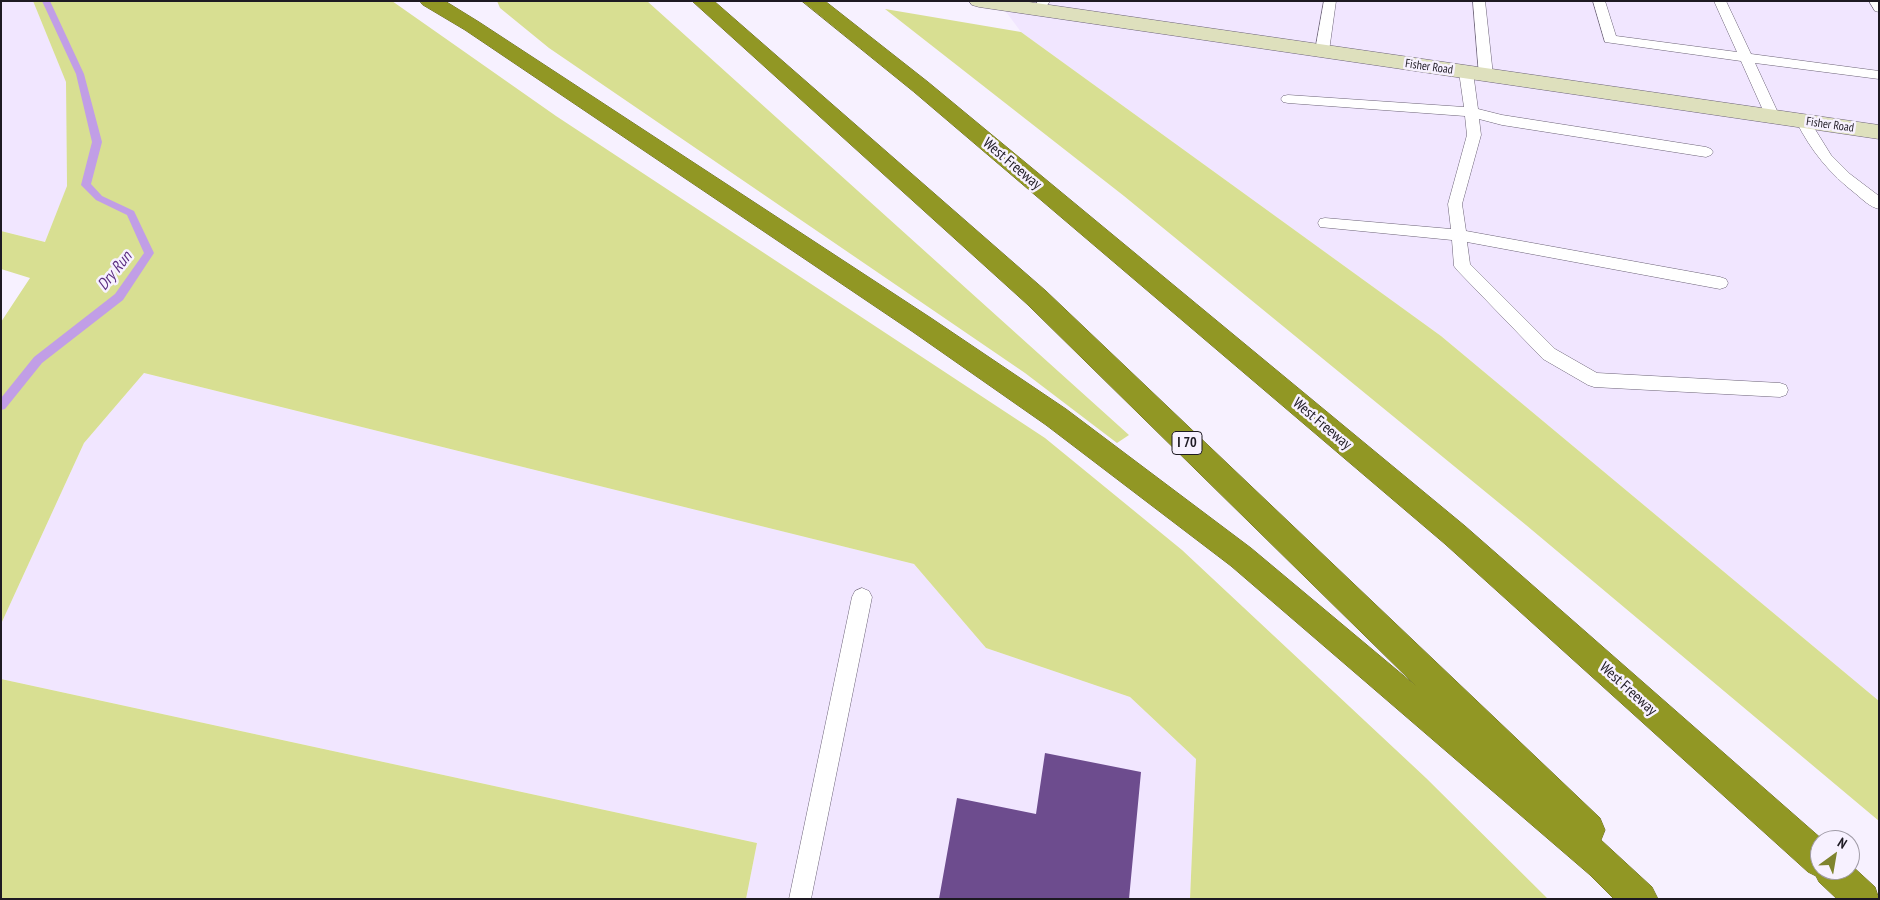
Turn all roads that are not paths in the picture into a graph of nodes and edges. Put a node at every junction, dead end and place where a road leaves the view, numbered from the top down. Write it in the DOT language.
graph roads {
  1 [pos="430,1"];
  2 [pos="455,1"];
  3 [pos="702,1"];
  4 [pos="812,1"];
  5 [pos="979,1"];
  6 [pos="1330,1"];
  7 [pos="1478,1"];
  8 [pos="1599,1"];
  9 [pos="1720,1"];
  10 [pos="1875,1"];
  11 [pos="1041,6"];
  12 [pos="1879,8"];
  13 [pos="472,26"];
  14 [pos="1322,51"];
  15 [pos="1745,56"];
  16 [pos="1476,73"];
  17 [pos="1879,75"];
  18 [pos="1288,99"];
  19 [pos="1472,112"];
  20 [pos="1773,117"];
  21 [pos="1803,121"];
  22 [pos="1879,132"];
  23 [pos="1706,152"];
  24 [pos="1879,204"];
  25 [pos="1325,223"];
  26 [pos="1459,235"];
  27 [pos="1720,282"];
  28 [pos="1780,390"];
  29 [pos="862,597"];
  30 [pos="1810,851"];
  31 [pos="1842,880"];
  32 [pos="800,899"];
  33 [pos="1640,899"];
  34 [pos="1660,899"];
  35 [pos="1863,899"];
  1 -- 13 [label="highway"];
  2 -- 13 [label="highway"];
  3 -- 34 [label="highway, I 70"];
  4 -- 30 [label="highway, West Freeway"];
  5 -- 11 [label="main road, Fisher Road"];
  6 -- 14 [label="lane"];
  7 -- 16 [label="lane"];
  8 -- 15 [label="lane"];
  9 -- 15 [label="lane"];
  10 -- 12 [label="lane"];
  11 -- 14 [label="main road, Fisher Road"];
  13 -- 33 [label="highway"];
  14 -- 16 [label="main road, Fisher Road"];
  15 -- 17 [label="lane"];
  15 -- 20 [label="lane"];
  16 -- 19 [label="lane"];
  16 -- 20 [label="main road, Fisher Road"];
  18 -- 19 [label="lane"];
  19 -- 23 [label="lane"];
  19 -- 26 [label="lane"];
  20 -- 21 [label="main road, Fisher Road"];
  21 -- 22 [label="main road, Fisher Road"];
  21 -- 24 [label="lane"];
  25 -- 26 [label="lane"];
  26 -- 27 [label="lane"];
  26 -- 28 [label="lane"];
  29 -- 32 [label="lane"];
  31 -- 35 [label="highway"];
}
